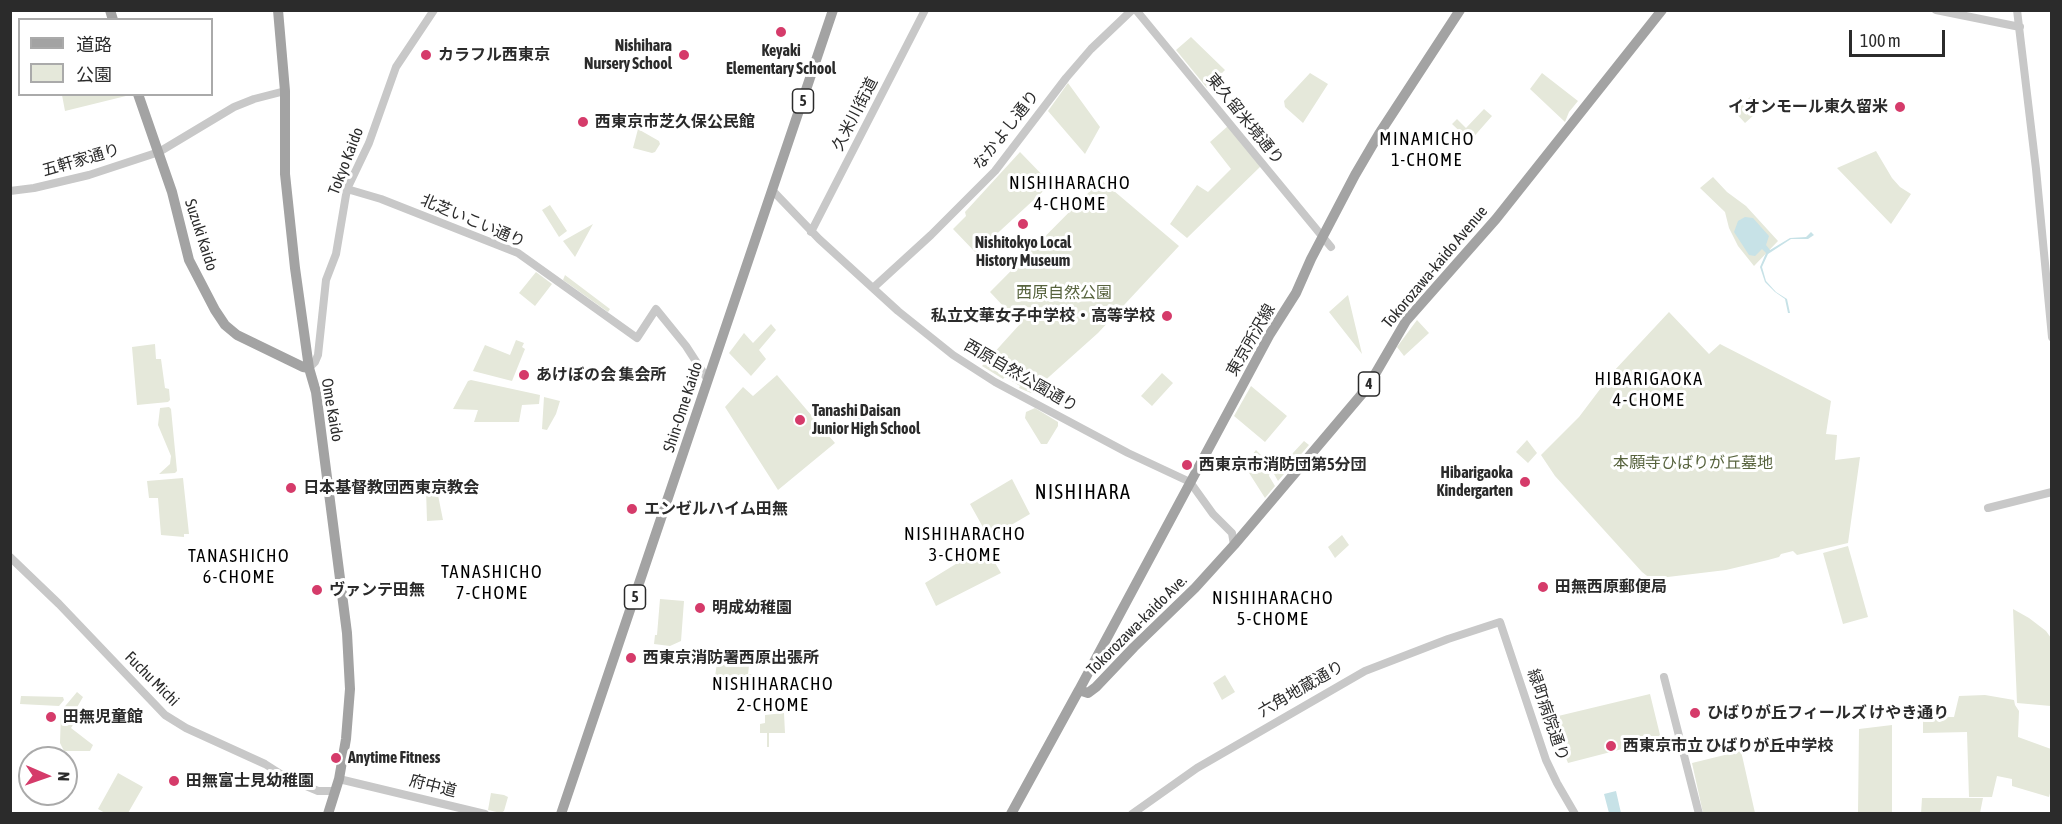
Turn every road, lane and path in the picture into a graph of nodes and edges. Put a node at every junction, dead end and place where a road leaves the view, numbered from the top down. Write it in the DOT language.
graph roads {
  1 [pos="278,10"];
  2 [pos="434,10"];
  3 [pos="833,10"];
  4 [pos="925,10"];
  5 [pos="1134,10"];
  6 [pos="1461,10"];
  7 [pos="1662,10"];
  8 [pos="1936,10"];
  9 [pos="2017,10"];
  10 [pos="2020,27"];
  11 [pos="285,91"];
  12 [pos="139,96"];
  13 [pos="159,152"];
  14 [pos="347,189"];
  15 [pos="10,191"];
  16 [pos="773,191"];
  17 [pos="812,232"];
  18 [pos="1323,237"];
  19 [pos="1331,247"];
  20 [pos="873,288"];
  21 [pos="2052,337"];
  22 [pos="309,368"];
  23 [pos="708,381"];
  24 [pos="1190,482"];
  25 [pos="2052,492"];
  26 [pos="1988,507"];
  27 [pos="1234,544"];
  28 [pos="10,557"];
  29 [pos="1500,622"];
  30 [pos="1664,677"];
  31 [pos="1079,690"];
  32 [pos="339,779"];
  33 [pos="335,791"];
  34 [pos="328,813"];
  35 [pos="484,813"];
  36 [pos="561,813"];
  37 [pos="1011,813"];
  38 [pos="1132,813"];
  39 [pos="1575,813"];
  40 [pos="1699,813"];
  1 -- 11 [label="main road, Ome Kaido"];
  2 -- 14 [label="street, Tokyo Kaido"];
  3 -- 16 [label="main road, Shin-Ome Kaido / 5"];
  4 -- 17 [label="street, 久米川街道"];
  5 -- 18 [label="street, 東久留米境通り"];
  5 -- 20 [label="street, なかよし通り"];
  6 -- 18 [label="main road, 東京所沢線"];
  7 -- 27 [label="main road, Tokorozawa-kaido Avenue / 4"];
  8 -- 10 [label="street"];
  9 -- 10 [label="street"];
  10 -- 21 [label="street"];
  11 -- 13 [label="street, 五軒家通り"];
  11 -- 22 [label="main road, Ome Kaido"];
  12 -- 13 [label="main road, Suzuki Kaido"];
  13 -- 15 [label="street, 五軒家通り"];
  13 -- 22 [label="main road, Suzuki Kaido"];
  14 -- 22 [label="street, Tokyo Kaido"];
  14 -- 23 [label="street, 北芝いこい通り"];
  16 -- 17 [label="street, 西原自然公園通り"];
  16 -- 23 [label="main road, Shin-Ome Kaido / 5"];
  17 -- 20 [label="street, 西原自然公園通り"];
  18 -- 19 [label="street, 東久留米境通り"];
  18 -- 24 [label="main road, 東京所沢線"];
  20 -- 24 [label="street, 西原自然公園通り"];
  22 -- 32 [label="main road, Ome Kaido"];
  23 -- 36 [label="main road, Shin-Ome Kaido / 5"];
  24 -- 27 [label="street, 西原自然公園通り"];
  24 -- 31 [label="main road, 東京所沢線"];
  25 -- 26 [label="street"];
  27 -- 31 [label="main road, Tokorozawa-kaido Ave. / 4"];
  28 -- 33 [label="street, Fuchu Michi"];
  29 -- 38 [label="street, 六角地蔵通り"];
  29 -- 39 [label="street, 緑町病院通り"];
  30 -- 40 [label="street"];
  31 -- 37 [label="main road, Tokorozawa-kaido Ave."];
  32 -- 33 [label="main road, Ome Kaido"];
  32 -- 35 [label="street, 府中道"];
  33 -- 34 [label="main road, Ome Kaido"];
}
